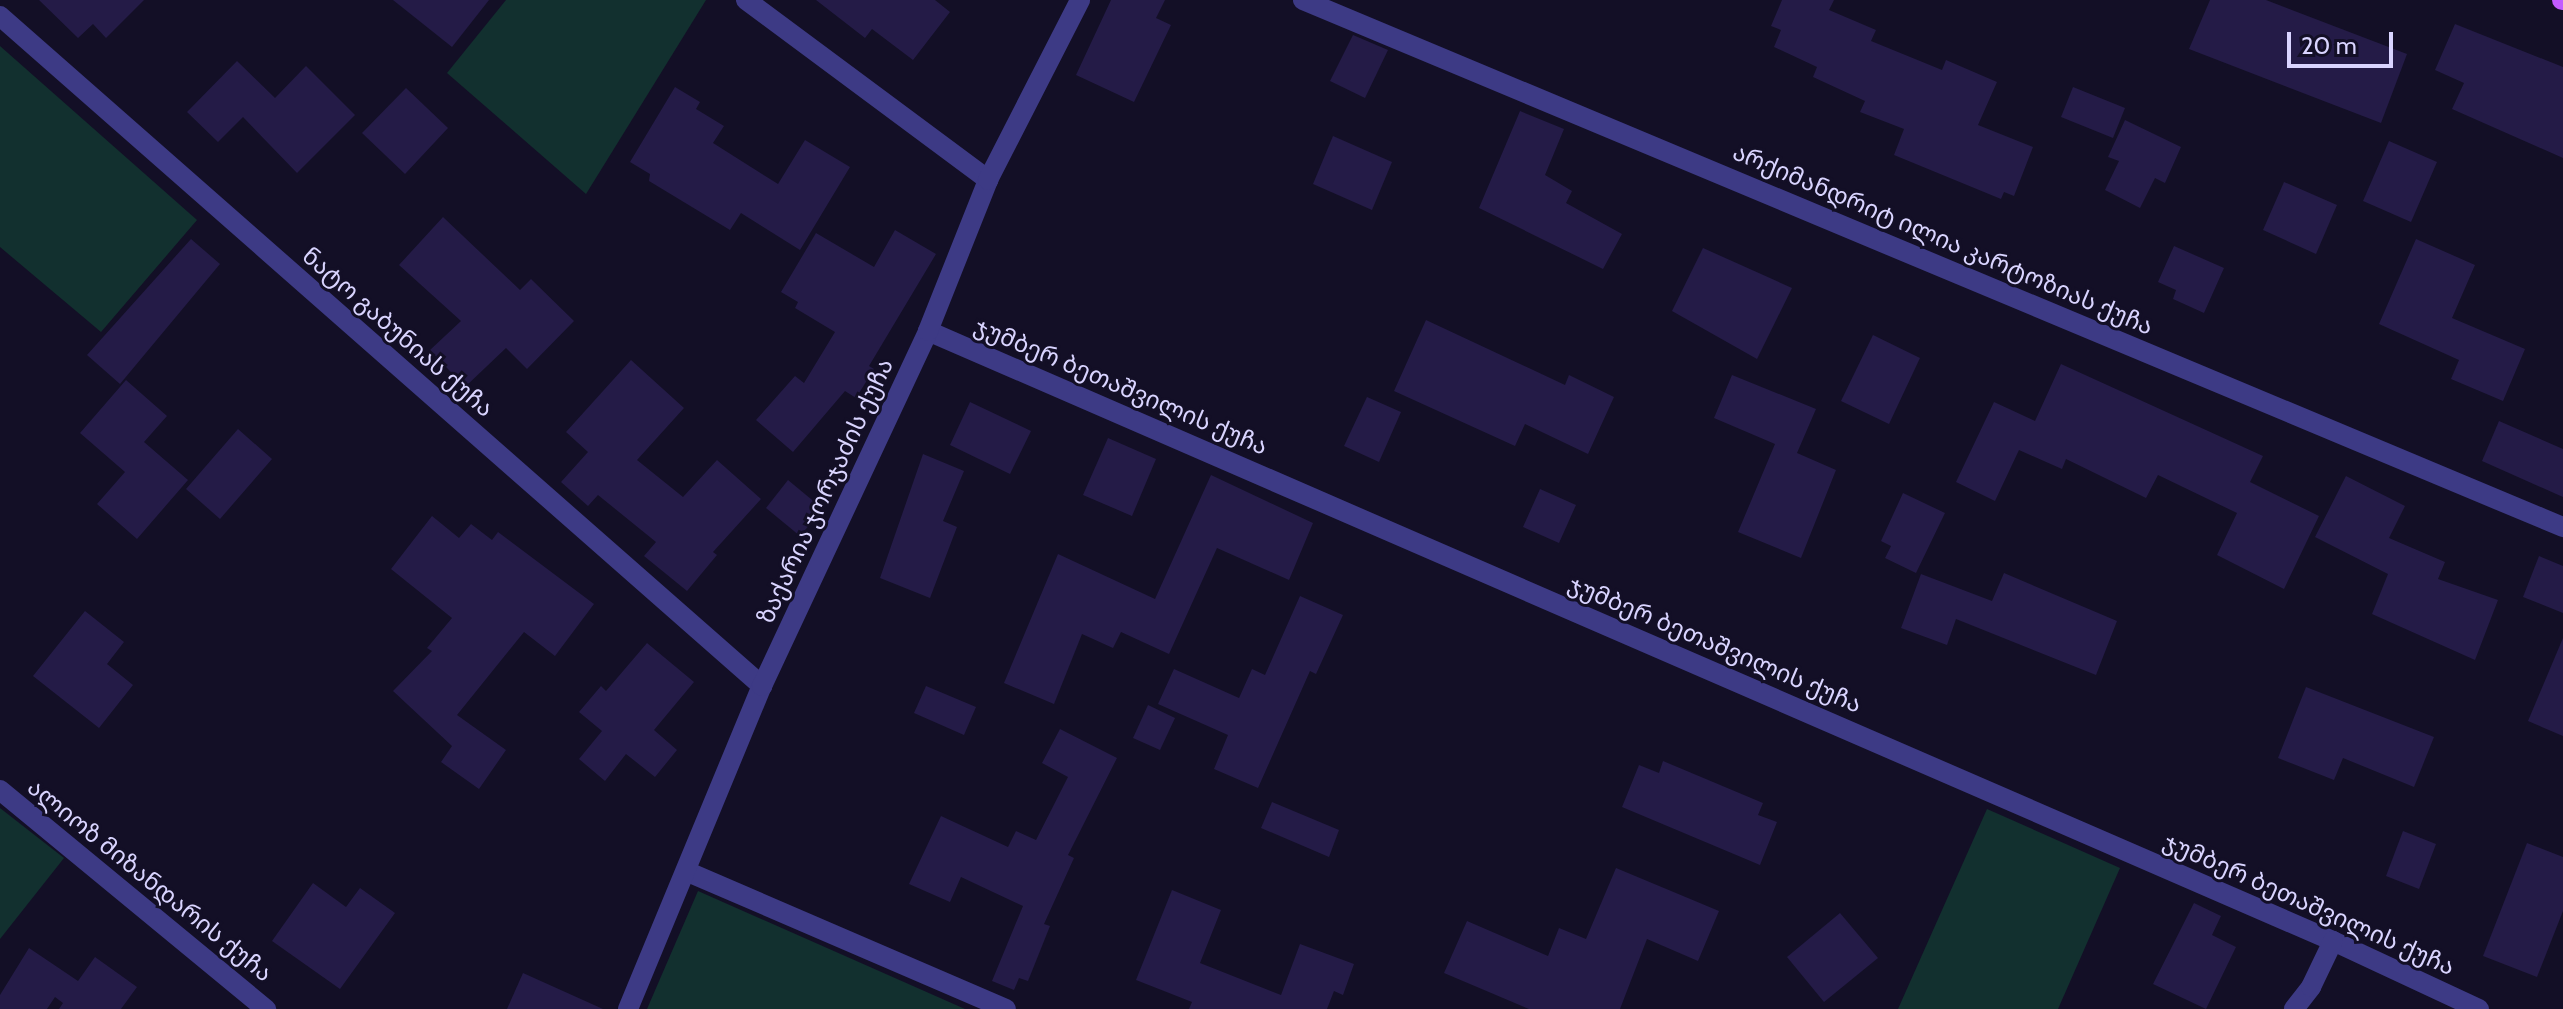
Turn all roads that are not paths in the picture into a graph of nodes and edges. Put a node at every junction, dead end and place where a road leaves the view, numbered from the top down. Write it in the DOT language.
graph roads {
  1 [pos="746,0"];
  2 [pos="1080,0"];
  3 [pos="1303,0"];
  4 [pos="0,16"];
  5 [pos="988,180"];
  6 [pos="928,331"];
  7 [pos="2563,527"];
  8 [pos="762,686"];
  9 [pos="0,790"];
  10 [pos="688,872"];
  11 [pos="2333,941"];
  12 [pos="266,1009"];
  13 [pos="628,1009"];
  14 [pos="1006,1009"];
  15 [pos="2294,1009"];
  16 [pos="2479,1009"];
  1 -- 5 [label="street"];
  2 -- 5 [label="street, ზაქარია ჯორჯაძის ქუჩა"];
  3 -- 7 [label="street, არქიმანდრიტ ილია კარტოზიას ქუჩა"];
  4 -- 8 [label="street, ნატო გაბუნიას ქუჩა"];
  5 -- 6 [label="street, ზაქარია ჯორჯაძის ქუჩა"];
  6 -- 8 [label="street, ზაქარია ჯორჯაძის ქუჩა"];
  6 -- 11 [label="street, ჯუმბერ ბეთაშვილის ქუჩა"];
  8 -- 10 [label="street, ზაქარია ჯორჯაძის ქუჩა"];
  9 -- 12 [label="street, ალიოზ მიზანდარის ქუჩა"];
  10 -- 13 [label="street, ზაქარია ჯორჯაძის ქუჩა"];
  10 -- 14 [label="street"];
  11 -- 15 [label="street"];
  11 -- 16 [label="street, ჯუმბერ ბეთაშვილის ქუჩა"];
}
